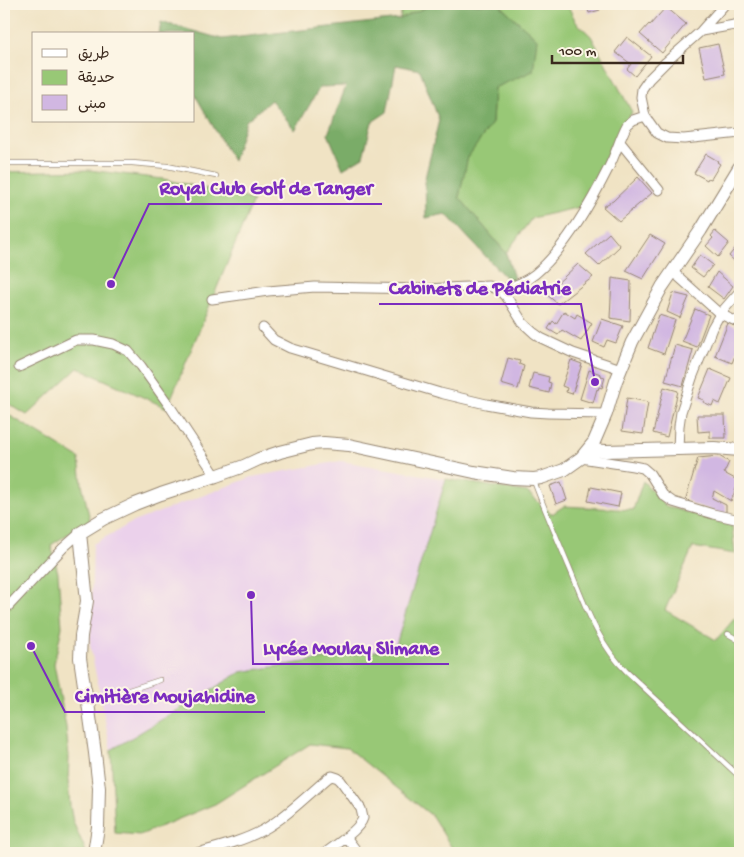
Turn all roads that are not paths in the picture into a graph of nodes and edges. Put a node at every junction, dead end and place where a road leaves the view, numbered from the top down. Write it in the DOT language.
graph roads {
  1 [pos="725,4"];
  2 [pos="740,24"];
  3 [pos="701,31"];
  4 [pos="645,116"];
  5 [pos="740,133"];
  6 [pos="620,142"];
  7 [pos="4,163"];
  8 [pos="740,166"];
  9 [pos="216,176"];
  10 [pos="660,190"];
  11 [pos="672,271"];
  12 [pos="500,290"];
  13 [pos="740,291"];
  14 [pos="212,299"];
  15 [pos="720,314"];
  16 [pos="740,323"];
  17 [pos="263,328"];
  18 [pos="19,367"];
  19 [pos="621,369"];
  20 [pos="606,414"];
  21 [pos="678,449"];
  22 [pos="740,450"];
  23 [pos="584,454"];
  24 [pos="216,476"];
  25 [pos="534,479"];
  26 [pos="740,520"];
  27 [pos="80,533"];
  28 [pos="4,611"];
  29 [pos="728,634"];
  30 [pos="740,641"];
  31 [pos="160,680"];
  32 [pos="88,703"];
  33 [pos="740,777"];
  34 [pos="346,837"];
  35 [pos="203,852"];
  36 [pos="94,853"];
  37 [pos="325,853"];
  38 [pos="358,853"];
  1 -- 3 [label="street"];
  2 -- 3 [label="street"];
  3 -- 4 [label="street"];
  4 -- 5 [label="street"];
  4 -- 6 [label="street"];
  6 -- 10 [label="street"];
  6 -- 12 [label="street"];
  7 -- 9 [label="lane"];
  8 -- 11 [label="street"];
  11 -- 15 [label="street"];
  11 -- 19 [label="street"];
  12 -- 14 [label="street"];
  12 -- 19 [label="street"];
  13 -- 15 [label="street"];
  15 -- 16 [label="street"];
  15 -- 21 [label="street"];
  17 -- 20 [label="street"];
  18 -- 24 [label="street"];
  19 -- 20 [label="street"];
  20 -- 23 [label="street"];
  21 -- 22 [label="street"];
  21 -- 23 [label="street"];
  23 -- 25 [label="street"];
  23 -- 26 [label="street"];
  24 -- 25 [label="street"];
  24 -- 27 [label="street"];
  25 -- 33 [label="lane"];
  27 -- 28 [label="street"];
  27 -- 32 [label="street"];
  29 -- 30 [label="lane"];
  31 -- 32 [label="lane"];
  32 -- 36 [label="street"];
  34 -- 35 [label="street"];
  34 -- 37 [label="street"];
  34 -- 38 [label="street"];
}
